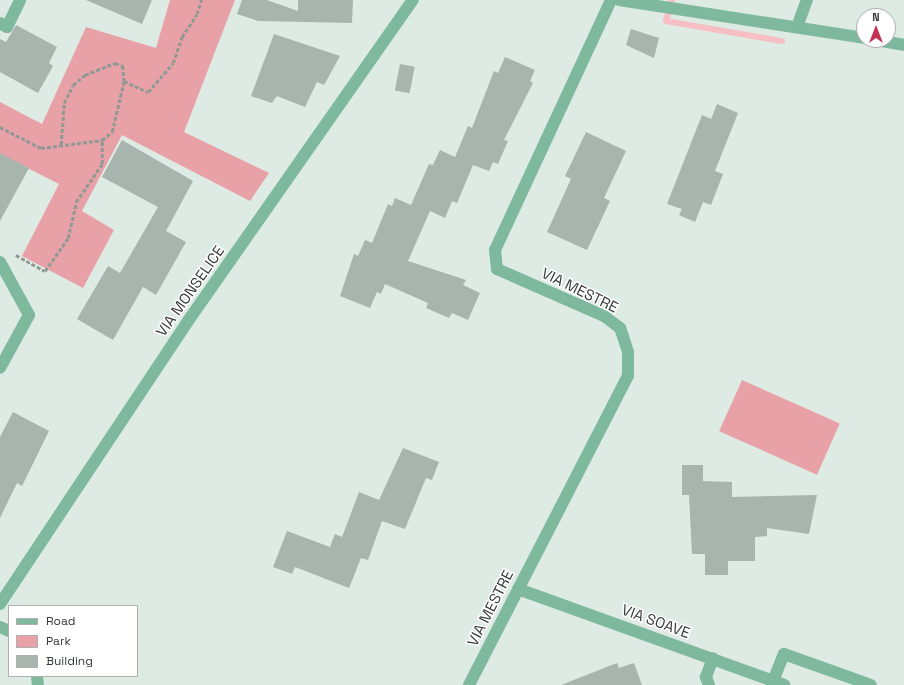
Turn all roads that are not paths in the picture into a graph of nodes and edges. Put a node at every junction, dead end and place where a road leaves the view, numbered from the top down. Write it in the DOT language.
graph roads {
  1 [pos="20,0"];
  2 [pos="413,0"];
  3 [pos="611,0"];
  4 [pos="619,0"];
  5 [pos="807,0"];
  6 [pos="0,23"];
  7 [pos="797,26"];
  8 [pos="856,37"];
  9 [pos="0,262"];
  10 [pos="0,368"];
  11 [pos="518,589"];
  12 [pos="0,604"];
  13 [pos="713,658"];
  14 [pos="778,683"];
  15 [pos="469,685"];
  16 [pos="709,685"];
  17 [pos="871,685"];
  1 -- 6 [label="street"];
  2 -- 12 [label="street, VIA MONSELICE"];
  3 -- 11 [label="street, VIA MESTRE"];
  4 -- 7 [label="street"];
  5 -- 7 [label="street"];
  7 -- 8 [label="street"];
  9 -- 10 [label="street"];
  11 -- 13 [label="street, VIA SOAVE"];
  11 -- 15 [label="street, VIA MESTRE"];
  13 -- 14 [label="street, VIA SOAVE"];
  13 -- 16 [label="street"];
  14 -- 17 [label="street"];
}
